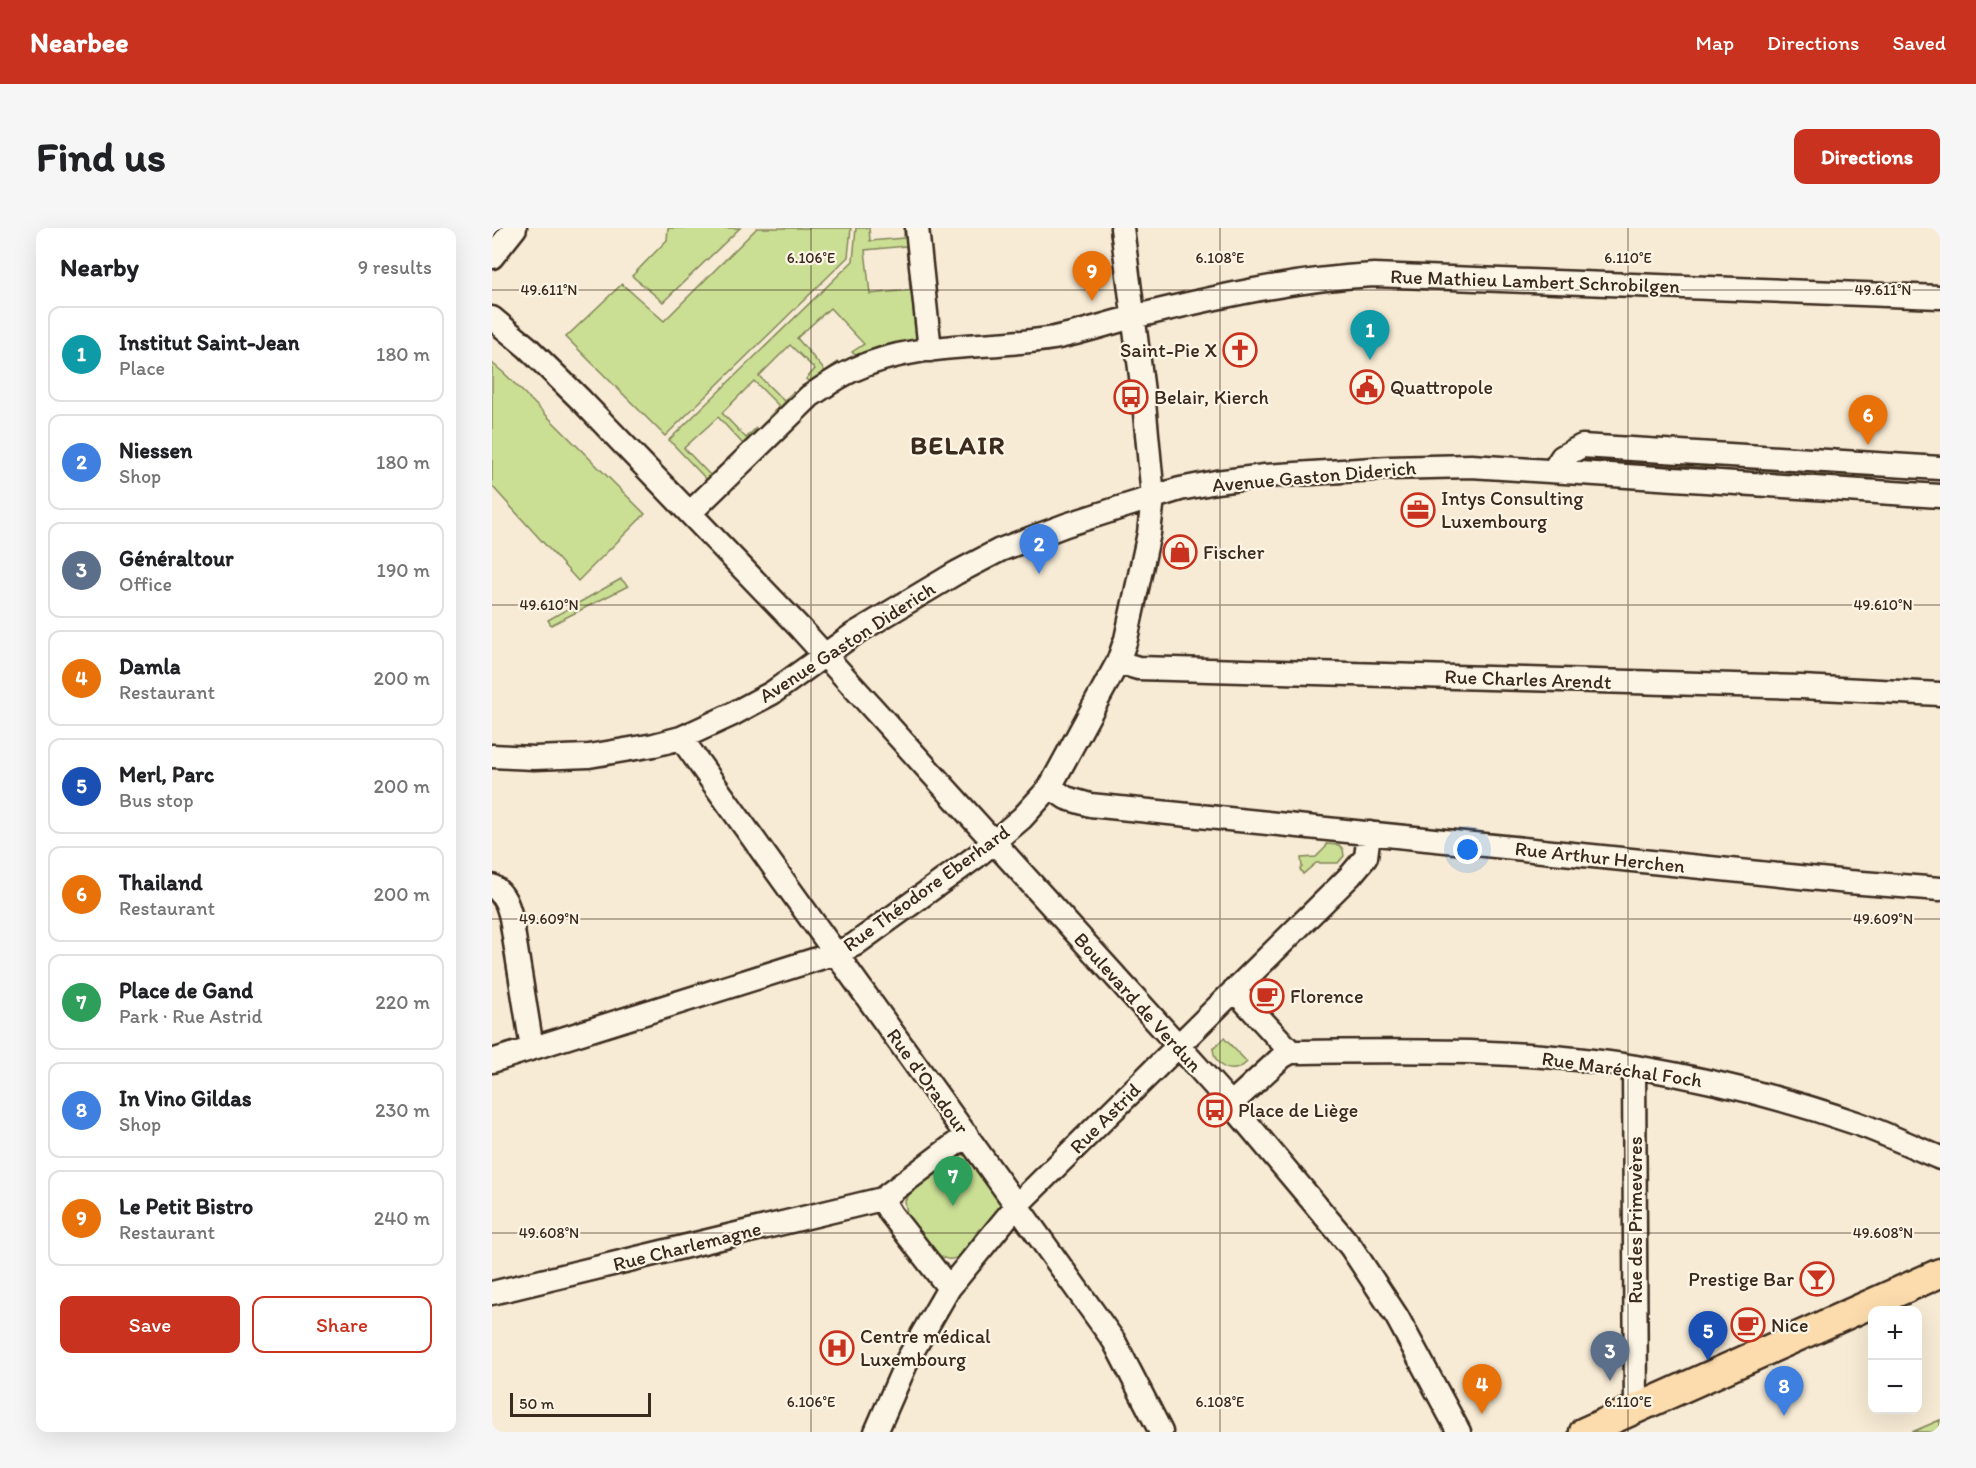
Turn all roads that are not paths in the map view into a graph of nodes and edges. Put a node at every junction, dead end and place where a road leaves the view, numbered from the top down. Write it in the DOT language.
graph roads {
  1 [pos="515,228"];
  2 [pos="917,228"];
  3 [pos="1122,228"];
  4 [pos="492,257"];
  5 [pos="1940,297"];
  6 [pos="1134,317"];
  7 [pos="492,318"];
  8 [pos="930,350"];
  9 [pos="1731,455"];
  10 [pos="1892,464"];
  11 [pos="1940,468"];
  12 [pos="1553,471"];
  13 [pos="1730,482"];
  14 [pos="1890,492"];
  15 [pos="1940,496"];
  16 [pos="1153,497"];
  17 [pos="691,512"];
  18 [pos="825,654"];
  19 [pos="1118,662"];
  20 [pos="1940,694"];
  21 [pos="681,738"];
  22 [pos="492,756"];
  23 [pos="1050,787"];
  24 [pos="1369,833"];
  25 [pos="993,842"];
  26 [pos="492,886"];
  27 [pos="1940,889"];
  28 [pos="836,953"];
  29 [pos="1234,990"];
  30 [pos="1178,1045"];
  31 [pos="532,1048"];
  32 [pos="1292,1052"];
  33 [pos="492,1061"];
  34 [pos="1634,1067"];
  35 [pos="1231,1104"];
  36 [pos="967,1135"];
  37 [pos="1940,1158"];
  38 [pos="882,1199"];
  39 [pos="1017,1205"];
  40 [pos="1940,1273"];
  41 [pos="949,1288"];
  42 [pos="492,1293"];
  43 [pos="1636,1408"];
  44 [pos="876,1432"];
  45 [pos="1161,1432"];
  46 [pos="1459,1432"];
  47 [pos="1584,1432"];
  1 -- 4 [label="street"];
  2 -- 8 [label="street"];
  3 -- 6 [label="street, Rue Théodore Eberhard"];
  5 -- 6 [label="street, Rue Mathieu Lambert Schrobilgen"];
  6 -- 8 [label="street, Rue Mathieu Lambert Schrobilgen"];
  6 -- 16 [label="street, Rue Théodore Eberhard"];
  7 -- 17 [label="street, Boulevard de Verdun"];
  8 -- 17 [label="street, Rue Mathieu Lambert Schrobilgen"];
  9 -- 10 [label="street"];
  9 -- 12 [label="street"];
  9 -- 13 [label="street"];
  10 -- 11 [label="street"];
  10 -- 14 [label="street"];
  12 -- 13 [label="street, Avenue Gaston Diderich"];
  12 -- 16 [label="street, Avenue Gaston Diderich"];
  13 -- 14 [label="street, Avenue Gaston Diderich"];
  14 -- 15 [label="street, Avenue Gaston Diderich"];
  16 -- 18 [label="street, Avenue Gaston Diderich"];
  16 -- 19 [label="street, Rue Théodore Eberhard"];
  17 -- 18 [label="street, Boulevard de Verdun"];
  18 -- 21 [label="street, Avenue Gaston Diderich"];
  18 -- 25 [label="street, Boulevard de Verdun"];
  19 -- 20 [label="street, Rue Charles Arendt"];
  19 -- 23 [label="street, Rue Théodore Eberhard"];
  21 -- 22 [label="street, Avenue Gaston Diderich"];
  21 -- 28 [label="street, Rue d'Oradour"];
  23 -- 24 [label="street, Rue Arthur Herchen"];
  23 -- 25 [label="street, Rue Théodore Eberhard"];
  24 -- 27 [label="street, Rue Arthur Herchen"];
  24 -- 29 [label="street, Rue Astrid"];
  25 -- 28 [label="street, Rue Théodore Eberhard"];
  25 -- 30 [label="street, Boulevard de Verdun"];
  26 -- 31 [label="street"];
  28 -- 31 [label="street, Rue Théodore Eberhard"];
  28 -- 36 [label="street, Rue d'Oradour"];
  29 -- 30 [label="street, Rue Astrid"];
  29 -- 32 [label="street"];
  30 -- 35 [label="street, Boulevard de Verdun"];
  30 -- 39 [label="street, Rue Astrid"];
  31 -- 33 [label="street, Rue Théodore Eberhard"];
  32 -- 34 [label="street, Rue Maréchal Foch"];
  32 -- 35 [label="street"];
  34 -- 37 [label="street, Rue Maréchal Foch"];
  34 -- 43 [label="street, Rue des Primevères"];
  35 -- 46 [label="street, Boulevard de Verdun"];
  36 -- 38 [label="street, Rue Charlemagne"];
  36 -- 39 [label="street, Rue d'Oradour"];
  38 -- 41 [label="street"];
  38 -- 42 [label="street, Rue Charlemagne"];
  39 -- 41 [label="street, Rue Astrid"];
  39 -- 45 [label="street, Rue d'Oradour"];
  40 -- 43 [label="main road"];
  41 -- 44 [label="street, Rue Astrid"];
  43 -- 47 [label="main road"];
}
